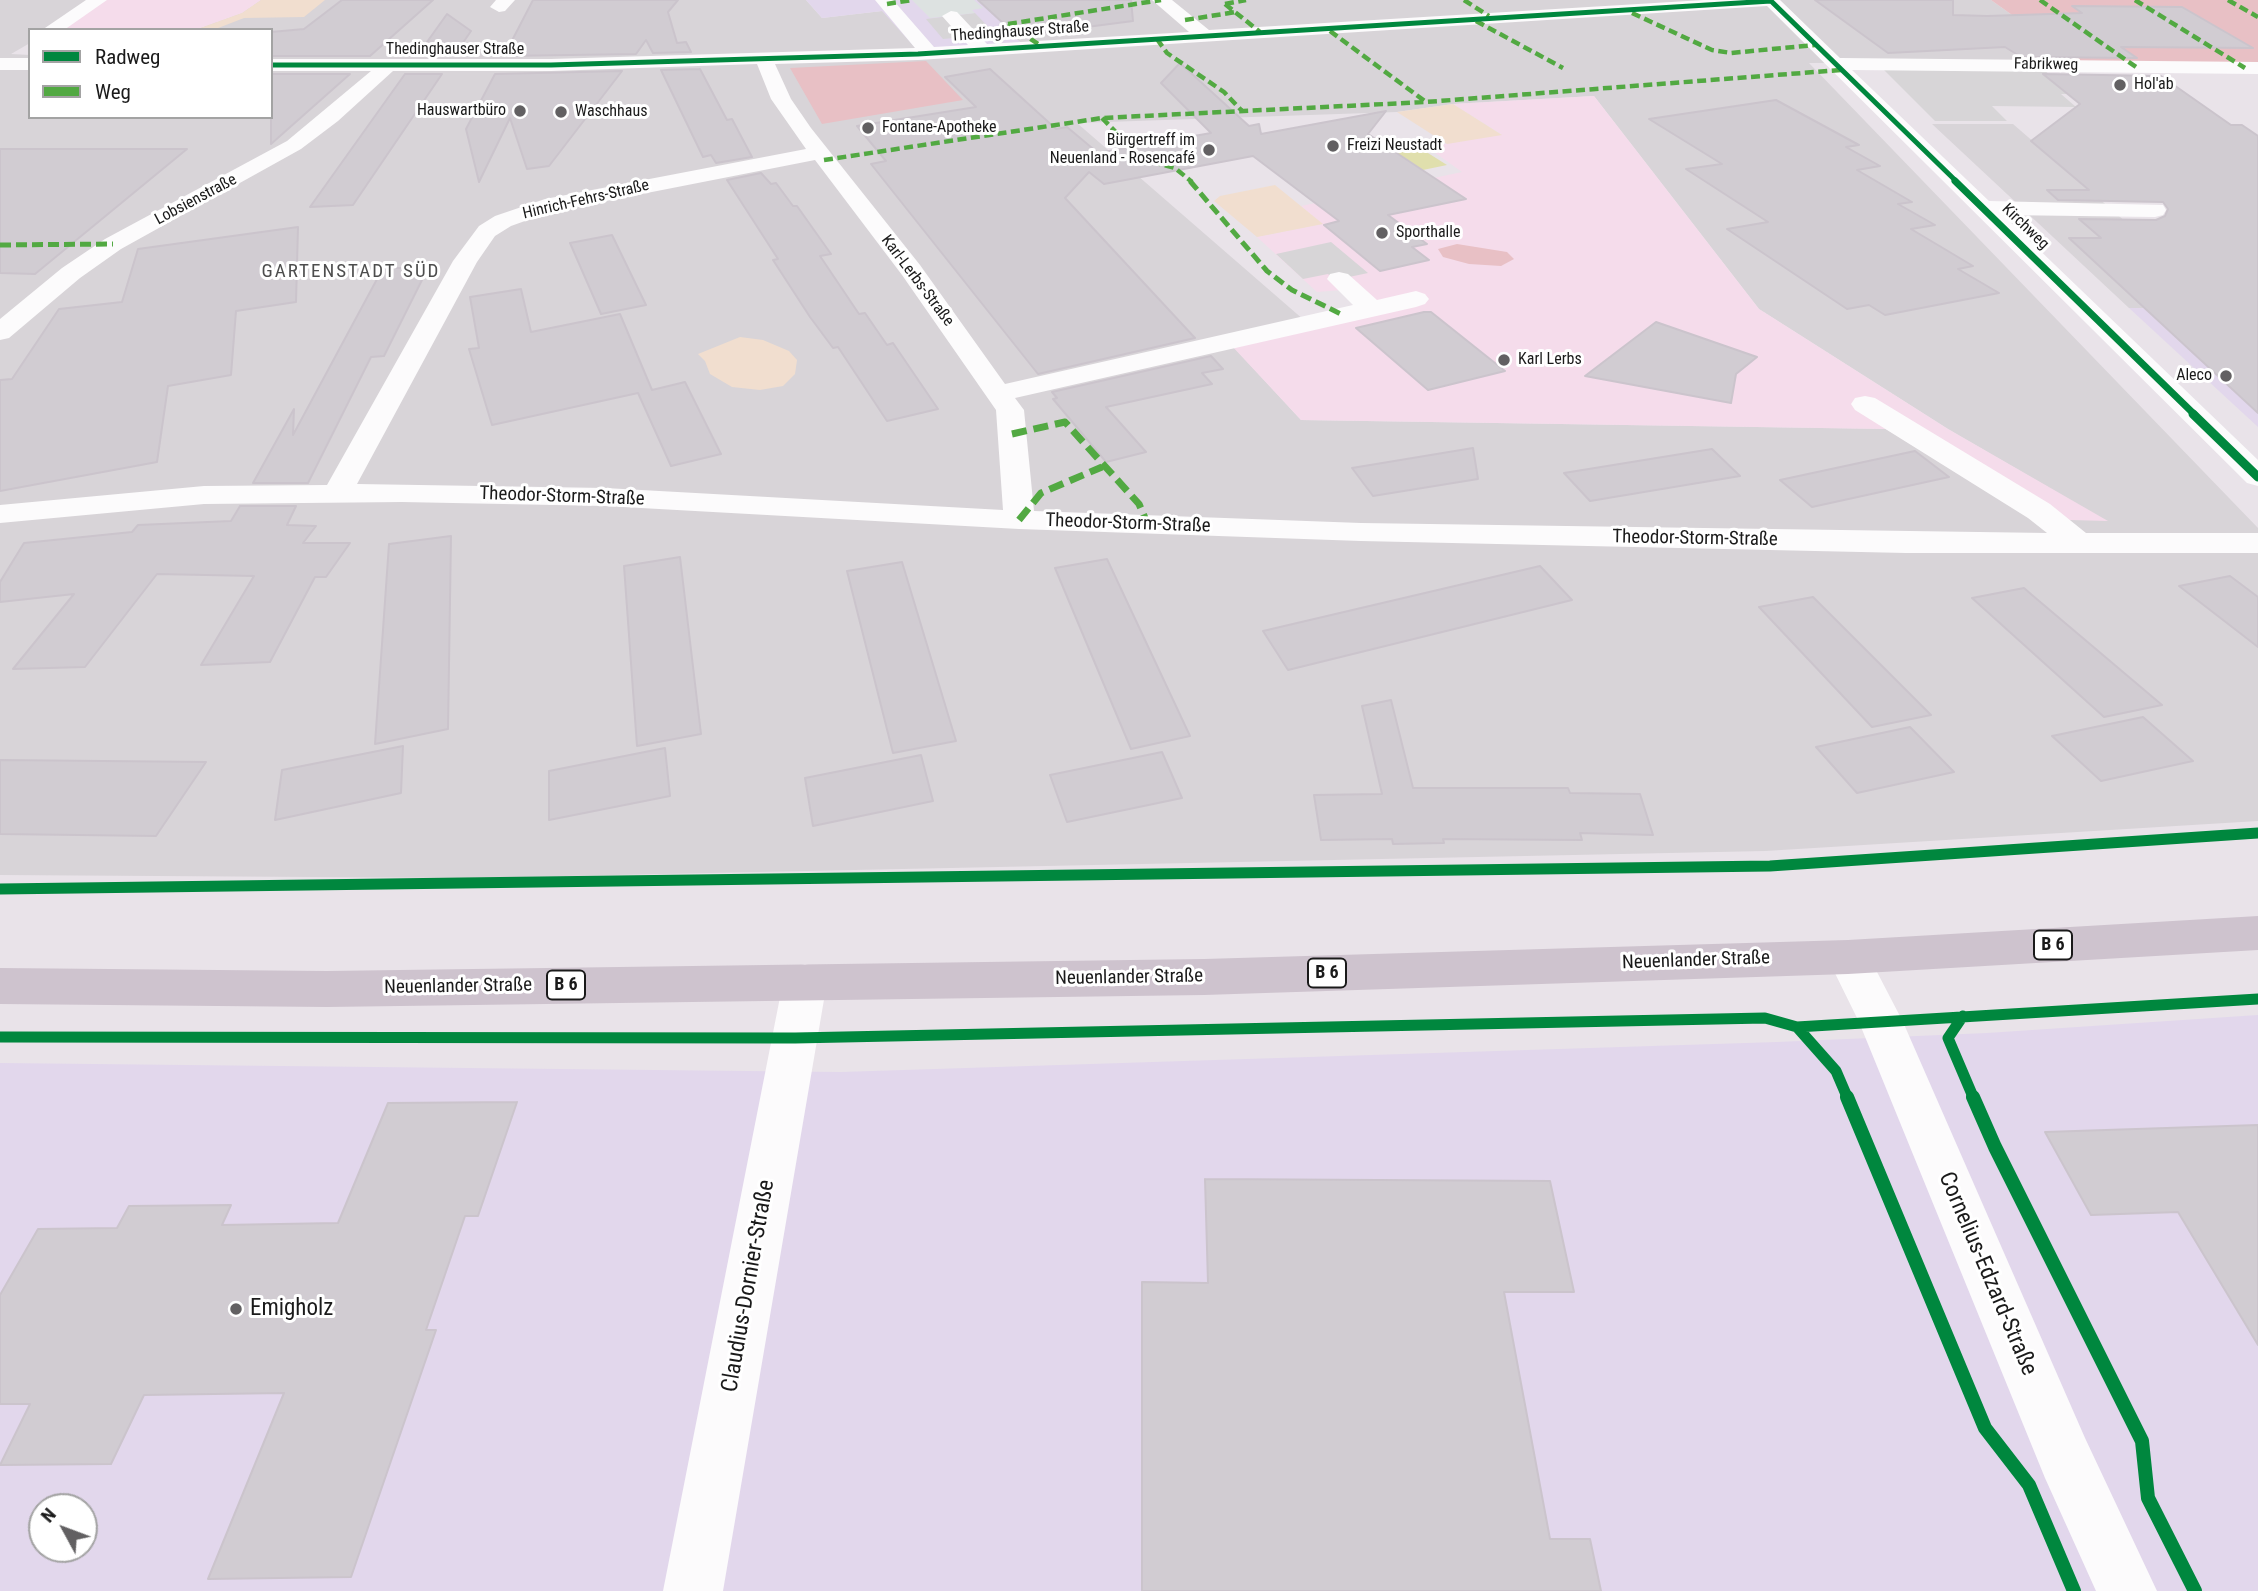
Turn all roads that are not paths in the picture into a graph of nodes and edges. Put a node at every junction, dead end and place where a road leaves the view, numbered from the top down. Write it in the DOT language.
graph roads {
  1 [pos="98,0"];
  2 [pos="884,0"];
  3 [pos="1161,0"];
  4 [pos="1770,0"];
  5 [pos="1413,7"];
  6 [pos="951,16"];
  7 [pos="1430,20"];
  8 [pos="54,28"];
  9 [pos="1205,36"];
  10 [pos="982,50"];
  11 [pos="929,53"];
  12 [pos="764,60"];
  13 [pos="1835,64"];
  14 [pos="273,65"];
  15 [pos="388,65"];
  16 [pos="2258,68"];
  17 [pos="819,153"];
  18 [pos="1983,208"];
  19 [pos="2155,209"];
  20 [pos="1339,279"];
  21 [pos="1416,299"];
  22 [pos="1372,309"];
  23 [pos="0,332"];
  24 [pos="1000,393"];
  25 [pos="1866,404"];
  26 [pos="2258,477"];
  27 [pos="338,492"];
  28 [pos="0,514"];
  29 [pos="1019,520"];
  30 [pos="2076,541"];
  31 [pos="2258,543"];
  32 [pos="2258,933"];
  33 [pos="1848,957"];
  34 [pos="805,982"];
  35 [pos="0,986"];
  36 [pos="693,1591"];
  37 [pos="2127,1591"];
  1 -- 8 [label="street"];
  2 -- 11 [label="street"];
  3 -- 9 [label="street"];
  4 -- 7 [label="street, Thedinghauser Straße"];
  4 -- 13 [label="street, Kirchweg"];
  5 -- 7 [label="street"];
  6 -- 10 [label="street"];
  7 -- 9 [label="street, Thedinghauser Straße"];
  9 -- 10 [label="street, Thedinghauser Straße"];
  10 -- 11 [label="street, Thedinghauser Straße"];
  11 -- 12 [label="street, Thedinghauser Straße"];
  12 -- 15 [label="street, Thedinghauser Straße"];
  12 -- 17 [label="street, Karl-Lerbs-Straße"];
  13 -- 16 [label="street, Fabrikweg"];
  13 -- 18 [label="street, Kirchweg"];
  14 -- 15 [label="street, Thedinghauser Straße"];
  15 -- 23 [label="street, Lobsienstraße"];
  17 -- 24 [label="street, Karl-Lerbs-Straße"];
  17 -- 27 [label="street, Hinrich-Fehrs-Straße"];
  18 -- 19 [label="street"];
  18 -- 26 [label="street, Kirchweg"];
  20 -- 22 [label="street"];
  21 -- 22 [label="street"];
  22 -- 24 [label="street"];
  24 -- 29 [label="street, Karl-Lerbs-Straße"];
  25 -- 30 [label="street"];
  27 -- 28 [label="street, Theodor-Storm-Straße"];
  27 -- 29 [label="street, Theodor-Storm-Straße"];
  29 -- 30 [label="street, Theodor-Storm-Straße"];
  30 -- 31 [label="street, Theodor-Storm-Straße"];
  32 -- 33 [label="main road, Neuenlander Straße / B 6"];
  33 -- 34 [label="main road, Neuenlander Straße / B 6"];
  33 -- 37 [label="street, Cornelius-Edzard-Straße"];
  34 -- 35 [label="main road, Neuenlander Straße / B 6"];
  34 -- 36 [label="street, Claudius-Dornier-Straße"];
}
